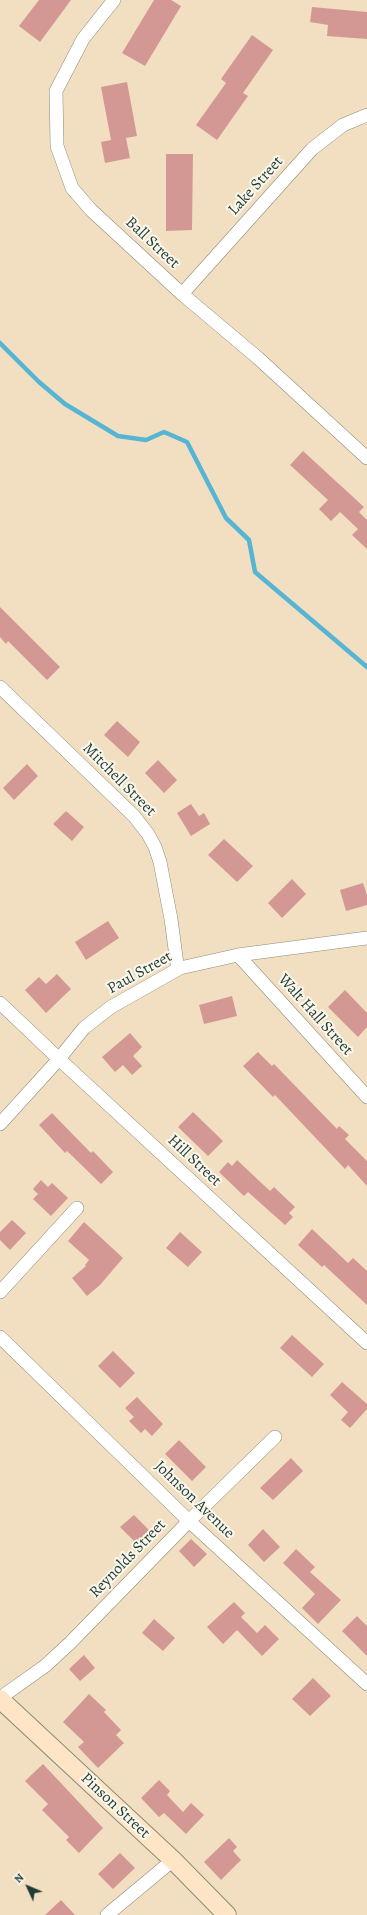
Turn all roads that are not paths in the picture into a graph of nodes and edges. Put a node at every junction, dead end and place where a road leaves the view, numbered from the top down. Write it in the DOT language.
graph roads {
  1 [pos="114,0"];
  2 [pos="367,115"];
  3 [pos="182,294"];
  4 [pos="367,458"];
  5 [pos="0,687"];
  6 [pos="367,938"];
  7 [pos="238,955"];
  8 [pos="180,968"];
  9 [pos="0,1003"];
  10 [pos="59,1059"];
  11 [pos="367,1097"];
  12 [pos="0,1124"];
  13 [pos="77,1208"];
  14 [pos="0,1292"];
  15 [pos="0,1337"];
  16 [pos="367,1343"];
  17 [pos="274,1437"];
  18 [pos="189,1521"];
  19 [pos="367,1684"];
  20 [pos="0,1699"];
  21 [pos="173,1860"];
  22 [pos="107,1915"];
  23 [pos="227,1915"];
  1 -- 3 [label="street, Ball Street"];
  2 -- 3 [label="street, Lake Street"];
  3 -- 4 [label="street, Ball Street"];
  5 -- 8 [label="street, Mitchell Street"];
  6 -- 7 [label="street, Paul Street"];
  7 -- 8 [label="street, Paul Street"];
  7 -- 11 [label="street, Walt Hall Street"];
  8 -- 10 [label="street, Paul Street"];
  9 -- 10 [label="street, Hill Street"];
  10 -- 12 [label="street, Paul Street"];
  10 -- 16 [label="street, Hill Street"];
  13 -- 14 [label="street"];
  15 -- 18 [label="street, Johnson Avenue"];
  17 -- 18 [label="street, Reynolds Street"];
  18 -- 19 [label="street, Johnson Avenue"];
  18 -- 20 [label="street, Reynolds Street"];
  20 -- 21 [label="street, Pinson Street"];
  21 -- 22 [label="street"];
  21 -- 23 [label="street, Pinson Street"];
}
